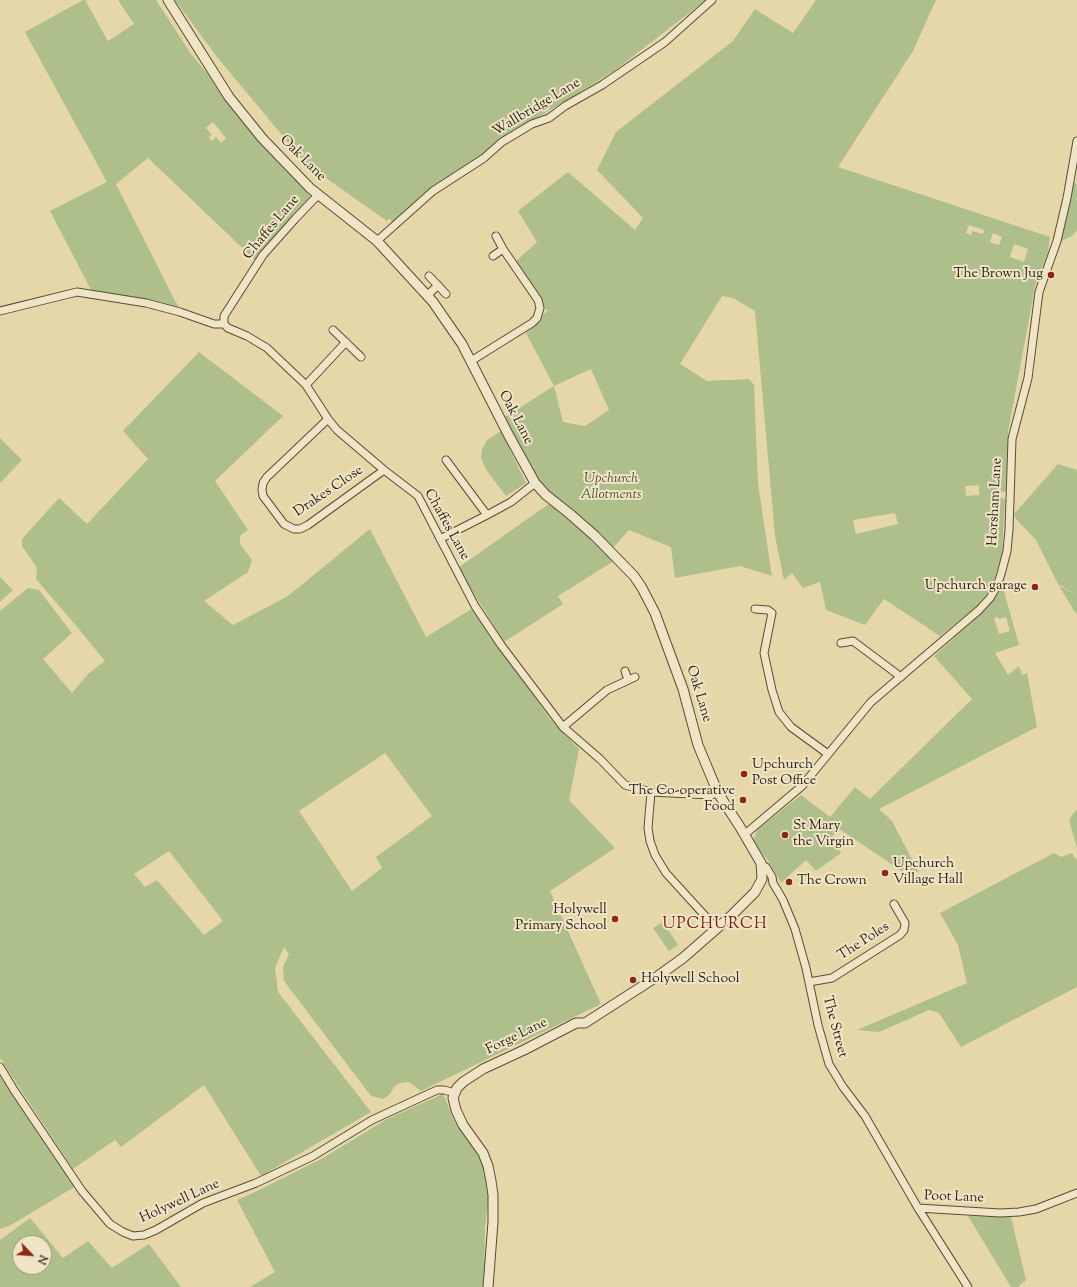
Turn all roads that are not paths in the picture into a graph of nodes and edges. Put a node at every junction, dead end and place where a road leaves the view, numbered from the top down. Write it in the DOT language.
graph roads {
  1 [pos="168,0"];
  2 [pos="712,0"];
  3 [pos="1077,141"];
  4 [pos="318,195"];
  5 [pos="496,236"];
  6 [pos="377,241"];
  7 [pos="503,249"];
  8 [pos="492,256"];
  9 [pos="429,276"];
  10 [pos="438,285"];
  11 [pos="446,294"];
  12 [pos="428,295"];
  13 [pos="0,311"];
  14 [pos="224,324"];
  15 [pos="333,330"];
  16 [pos="346,342"];
  17 [pos="361,357"];
  18 [pos="471,361"];
  19 [pos="306,385"];
  20 [pos="328,419"];
  21 [pos="446,460"];
  22 [pos="384,470"];
  23 [pos="535,483"];
  24 [pos="487,515"];
  25 [pos="440,539"];
  26 [pos="755,609"];
  27 [pos="841,643"];
  28 [pos="625,671"];
  29 [pos="901,677"];
  30 [pos="563,727"];
  31 [pos="828,754"];
  32 [pos="651,792"];
  33 [pos="718,793"];
  34 [pos="744,835"];
  35 [pos="761,864"];
  36 [pos="761,880"];
  37 [pos="773,883"];
  38 [pos="757,889"];
  39 [pos="894,904"];
  40 [pos="717,929"];
  41 [pos="809,982"];
  42 [pos="0,1067"];
  43 [pos="455,1093"];
  44 [pos="1077,1193"];
  45 [pos="918,1208"];
  46 [pos="488,1287"];
  47 [pos="968,1287"];
  1 -- 4 [label="street, Oak Lane"];
  2 -- 6 [label="street, Wallbridge Lane"];
  3 -- 29 [label="street, Horsham Lane"];
  4 -- 6 [label="street, Oak Lane"];
  4 -- 14 [label="street, Chaffes Lane"];
  5 -- 7 [label="street"];
  6 -- 12 [label="street, Oak Lane"];
  7 -- 8 [label="street"];
  7 -- 18 [label="street"];
  9 -- 10 [label="street"];
  10 -- 11 [label="street"];
  10 -- 12 [label="street"];
  12 -- 18 [label="street, Oak Lane"];
  13 -- 14 [label="street"];
  14 -- 19 [label="street, Chaffes Lane"];
  15 -- 16 [label="street"];
  16 -- 17 [label="street"];
  16 -- 19 [label="street"];
  18 -- 23 [label="street, Oak Lane"];
  19 -- 20 [label="street, Chaffes Lane"];
  20 -- 22 [label="street, Chaffes Lane"];
  20 -- 22 [label="street, Drakes Close"];
  21 -- 24 [label="street"];
  22 -- 25 [label="street, Chaffes Lane"];
  23 -- 24 [label="street"];
  23 -- 33 [label="street, Oak Lane"];
  24 -- 25 [label="street"];
  25 -- 30 [label="street, Chaffes Lane"];
  26 -- 31 [label="street"];
  27 -- 29 [label="street"];
  28 -- 30 [label="street"];
  29 -- 31 [label="street, Horsham Lane"];
  30 -- 32 [label="street, Chaffes Lane"];
  31 -- 34 [label="street, Horsham Lane"];
  32 -- 33 [label="street, Chaffes Lane"];
  32 -- 40 [label="street"];
  33 -- 34 [label="street, Oak Lane"];
  34 -- 35 [label="street, Oak Lane"];
  35 -- 36 [label="street, Oak Lane"];
  35 -- 37 [label="street, The Street"];
  36 -- 37 [label="street"];
  36 -- 38 [label="street, Oak Lane"];
  37 -- 41 [label="street, The Street"];
  38 -- 40 [label="street, Forge Lane"];
  39 -- 41 [label="street, The Poles"];
  40 -- 43 [label="street, Forge Lane"];
  41 -- 45 [label="street, The Street"];
  42 -- 43 [label="street, Holywell Lane"];
  43 -- 46 [label="street"];
  44 -- 45 [label="street, Poot Lane"];
  45 -- 47 [label="street, Poot Lane"];
}
